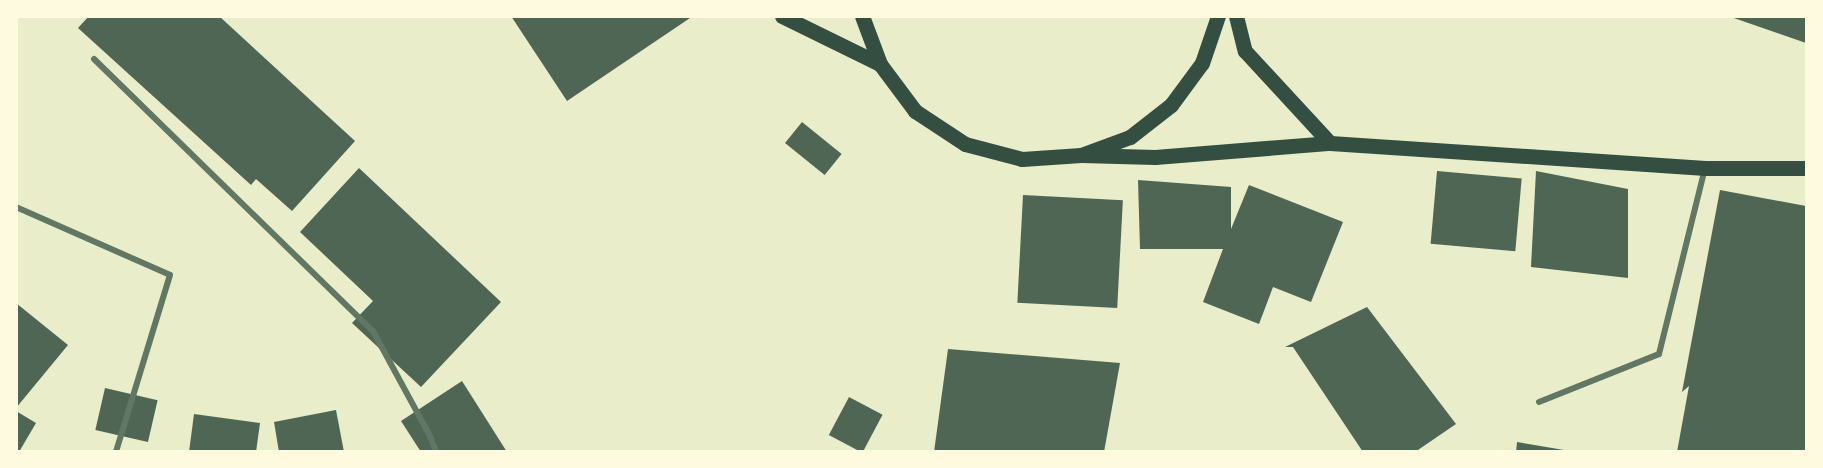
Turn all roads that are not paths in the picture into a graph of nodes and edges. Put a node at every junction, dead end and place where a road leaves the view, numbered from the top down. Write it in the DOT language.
graph roads {
  1 [pos="782,16"];
  2 [pos="862,16"];
  3 [pos="1218,16"];
  4 [pos="1236,16"];
  5 [pos="94,60"];
  6 [pos="880,64"];
  7 [pos="1330,143"];
  8 [pos="1081,155"];
  9 [pos="1705,168"];
  10 [pos="1806,168"];
  11 [pos="16,207"];
  12 [pos="1539,402"];
  13 [pos="116,452"];
  14 [pos="435,452"];
  1 -- 6 [label="main road"];
  2 -- 6 [label="main road"];
  3 -- 8 [label="main road"];
  4 -- 7 [label="main road"];
  5 -- 14 [label="street"];
  6 -- 8 [label="main road"];
  7 -- 8 [label="main road"];
  7 -- 9 [label="main road"];
  9 -- 10 [label="main road"];
  9 -- 12 [label="street"];
  11 -- 13 [label="street"];
}
